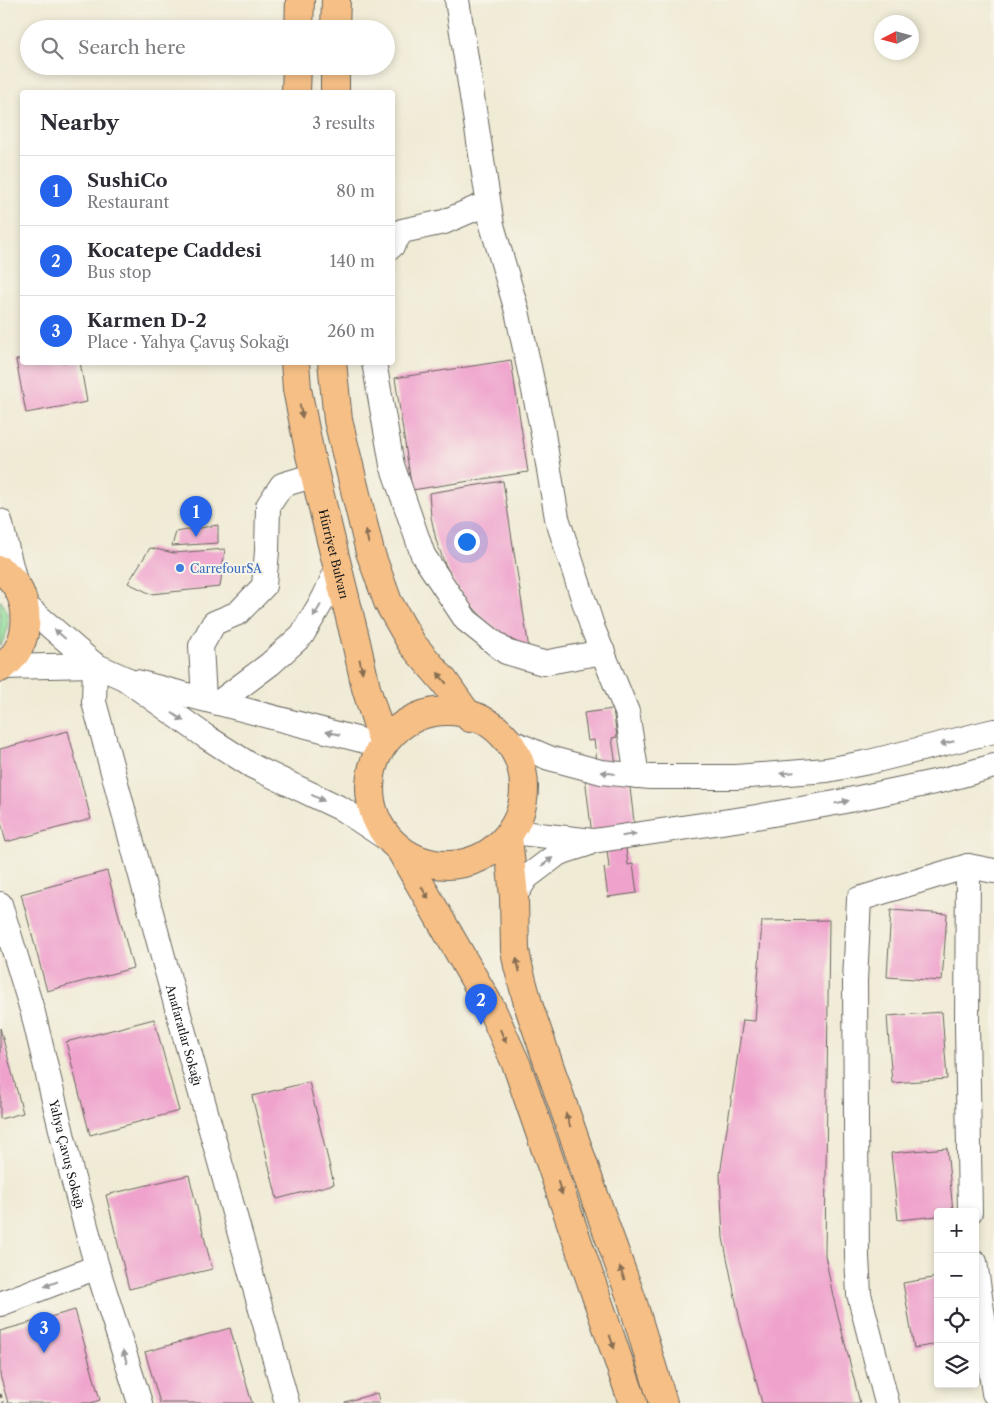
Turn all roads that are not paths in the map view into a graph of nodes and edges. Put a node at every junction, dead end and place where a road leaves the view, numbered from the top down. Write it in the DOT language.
graph roads {
  1 [pos="300,0"];
  2 [pos="336,0"];
  3 [pos="457,0"];
  4 [pos="299,20"];
  5 [pos="336,20"];
  6 [pos="297,75"];
  7 [pos="335,75"];
  8 [pos="296,90"];
  9 [pos="335,90"];
  10 [pos="488,203"];
  11 [pos="395,242"];
  12 [pos="294,365"];
  13 [pos="332,365"];
  14 [pos="375,365"];
  15 [pos="315,475"];
  16 [pos="0,521"];
  17 [pos="338,567"];
  18 [pos="13,587"];
  19 [pos="603,652"];
  20 [pos="95,665"];
  21 [pos="2,668"];
  22 [pos="124,678"];
  23 [pos="211,701"];
  24 [pos="470,718"];
  25 [pos="994,731"];
  26 [pos="512,742"];
  27 [pos="382,744"];
  28 [pos="994,766"];
  29 [pos="638,776"];
  30 [pos="510,834"];
  31 [pos="593,841"];
  32 [pos="394,844"];
  33 [pos="968,866"];
  34 [pos="994,871"];
  35 [pos="514,897"];
  36 [pos="0,904"];
  37 [pos="970,1208"];
  38 [pos="97,1267"];
  39 [pos="979,1290"];
  40 [pos="0,1304"];
  41 [pos="994,1393"];
  42 [pos="140,1403"];
  43 [pos="287,1403"];
  44 [pos="632,1403"];
  45 [pos="663,1403"];
  46 [pos="887,1403"];
  1 -- 4 [label="main road"];
  2 -- 5 [label="main road"];
  3 -- 10 [label="street"];
  6 -- 8 [label="main road"];
  7 -- 9 [label="main road"];
  10 -- 11 [label="street"];
  10 -- 19 [label="street"];
  12 -- 15 [label="main road, Hürriyet Bulvarı, one-way"];
  24 -- 13 [label="main road, one-way"];
  14 -- 19 [label="street"];
  15 -- 17 [label="main road, Hürriyet Bulvarı"];
  15 -- 23 [label="street"];
  16 -- 18 [label="street"];
  17 -- 23 [label="street, one-way"];
  17 -- 27 [label="main road, Hürriyet Bulvarı, one-way"];
  20 -- 18 [label="street, one-way"];
  18 -- 21 [label="main road"];
  19 -- 29 [label="street"];
  20 -- 21 [label="street"];
  20 -- 22 [label="street"];
  20 -- 43 [label="street, Anafaratlar Sokağı"];
  22 -- 23 [label="street"];
  22 -- 32 [label="street, one-way"];
  27 -- 23 [label="street, one-way"];
  24 -- 26 [label="main road"];
  24 -- 27 [label="main road"];
  25 -- 29 [label="street, one-way"];
  29 -- 26 [label="street, one-way"];
  26 -- 30 [label="main road"];
  27 -- 32 [label="main road"];
  31 -- 28 [label="street, one-way"];
  30 -- 31 [label="street"];
  30 -- 32 [label="main road"];
  30 -- 35 [label="main road"];
  35 -- 31 [label="street, one-way"];
  32 -- 44 [label="main road, one-way"];
  33 -- 34 [label="street"];
  33 -- 37 [label="street"];
  33 -- 46 [label="street"];
  45 -- 35 [label="main road, one-way"];
  36 -- 38 [label="street, Yahya Çavuş Sokağı"];
  38 -- 40 [label="street, one-way"];
  42 -- 38 [label="street, Yahya Çavuş Sokağı, one-way"];
  39 -- 41 [label="street"];
}
